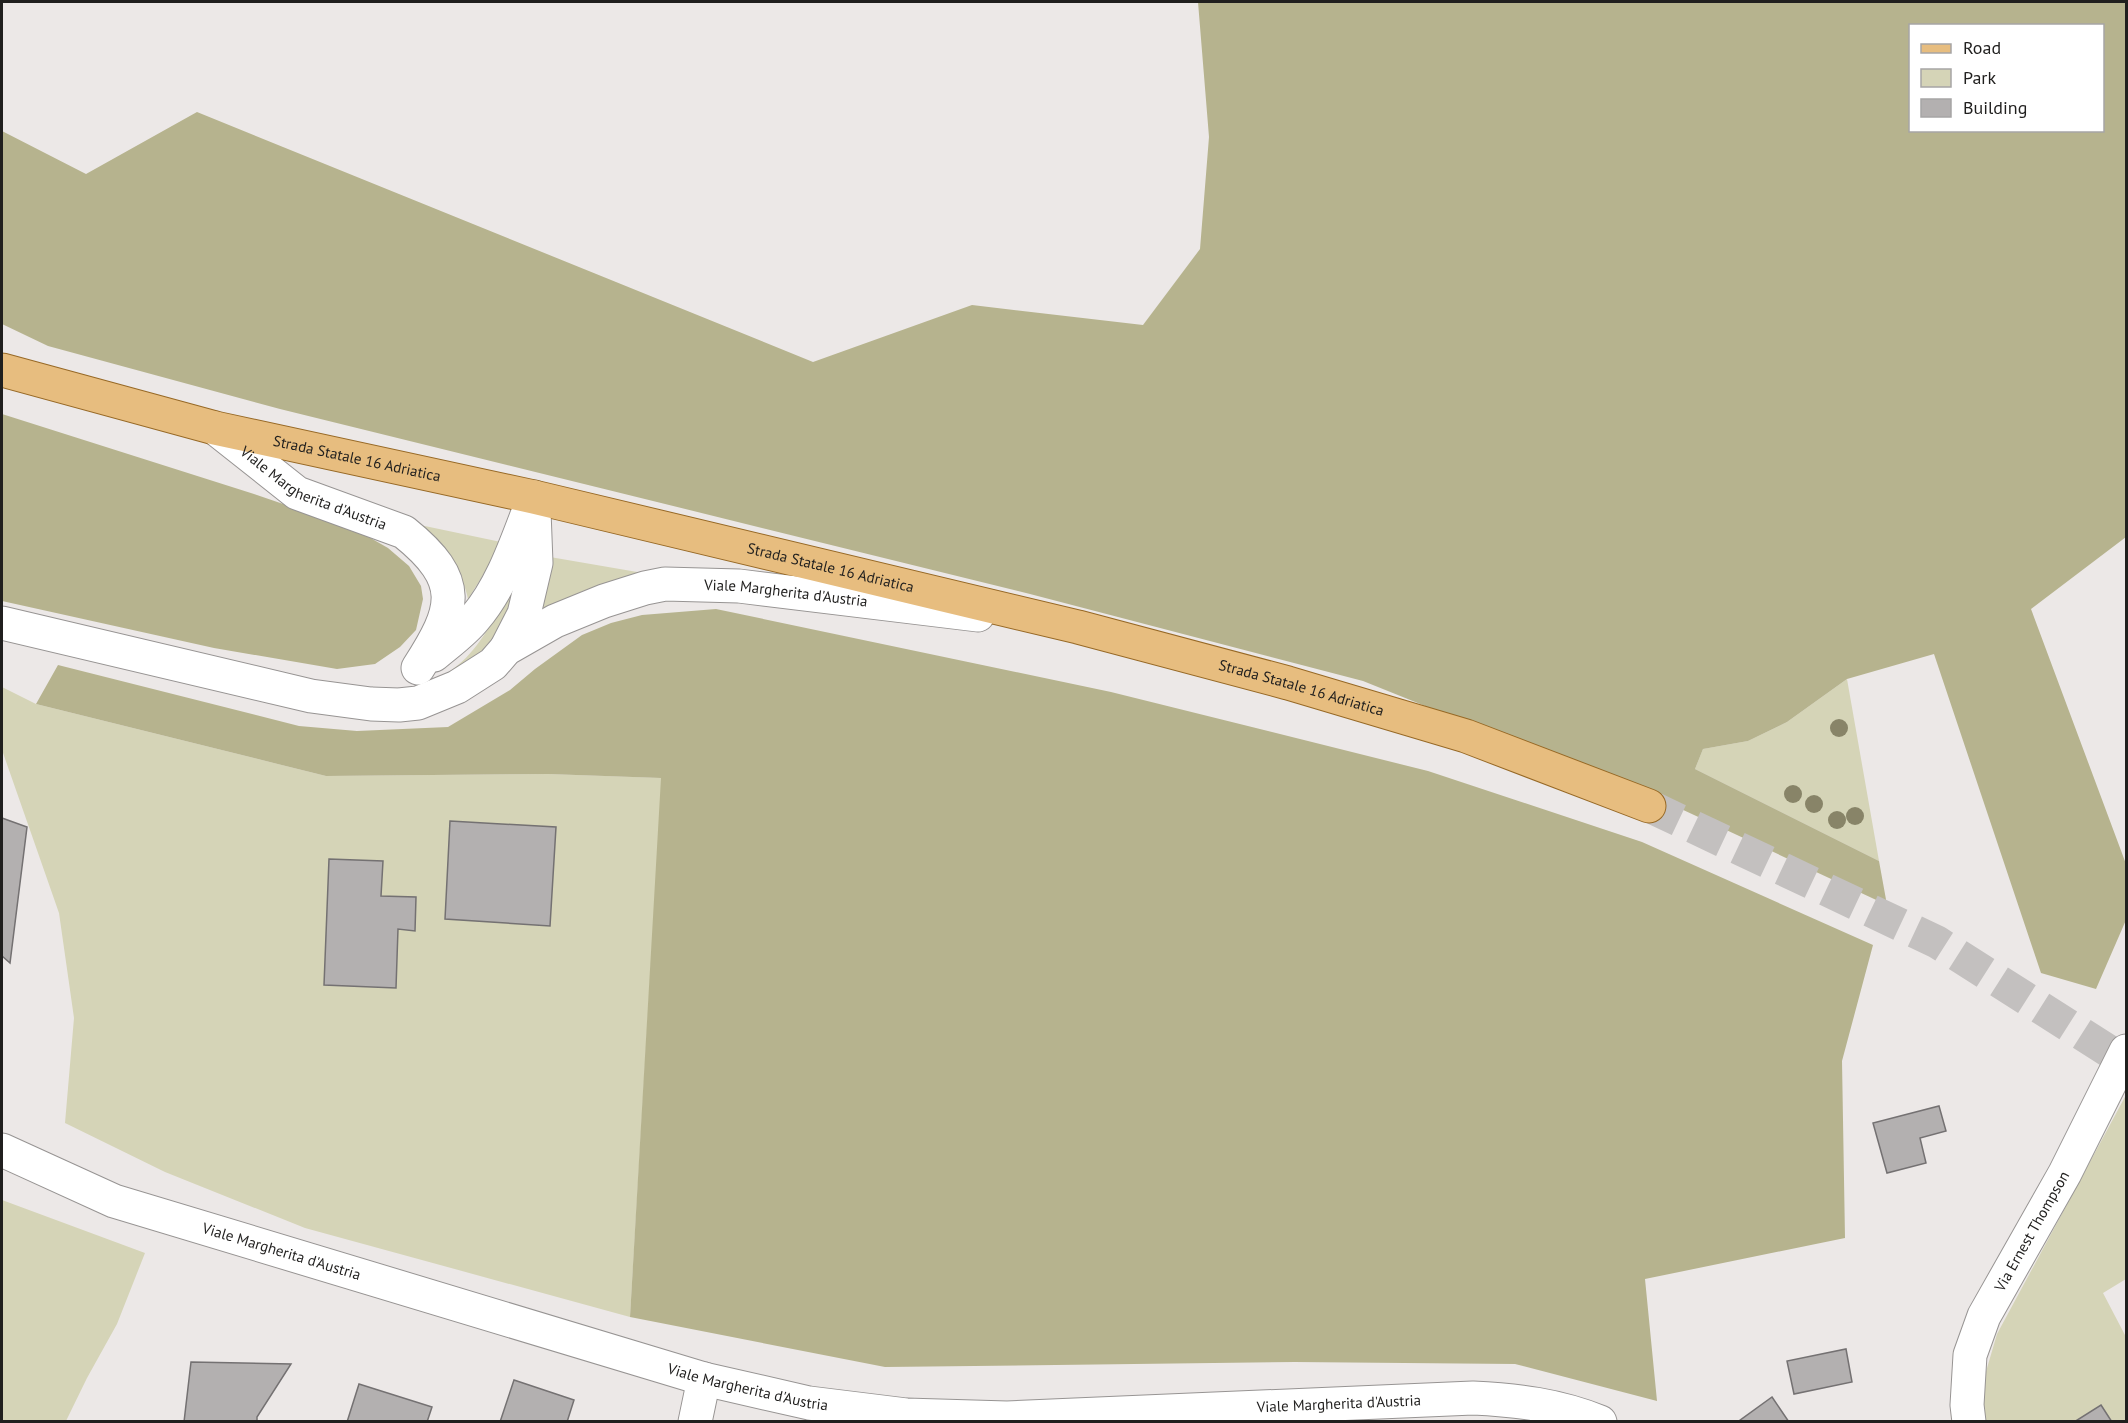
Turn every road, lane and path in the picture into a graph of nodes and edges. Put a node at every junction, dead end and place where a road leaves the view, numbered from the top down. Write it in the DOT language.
graph roads {
  1 [pos="2,370"];
  2 [pos="215,428"];
  3 [pos="534,497"];
  4 [pos="2,623"];
  5 [pos="1078,627"];
  6 [pos="506,649"];
  7 [pos="418,668"];
  8 [pos="334,699"];
  9 [pos="1649,806"];
  10 [pos="2127,1051"];
  11 [pos="2,1150"];
  12 [pos="704,1379"];
  13 [pos="695,1422"];
  14 [pos="1600,1422"];
  15 [pos="1969,1422"];
  1 -- 2 [label="main road, Strada Statale 16 Adriatica"];
  2 -- 3 [label="main road, Strada Statale 16 Adriatica"];
  2 -- 7 [label="main road, Viale Margherita d'Austria"];
  3 -- 5 [label="main road, Strada Statale 16 Adriatica"];
  3 -- 6 [label="main road, Viale Margherita d'Austria"];
  3 -- 7 [label="main road, Viale Margherita d'Austria"];
  4 -- 8 [label="main road, Viale Margherita d'Austria"];
  5 -- 6 [label="main road, Viale Margherita d'Austria"];
  5 -- 9 [label="main road, Strada Statale 16 Adriatica"];
  6 -- 8 [label="main road, Viale Margherita d'Austria"];
  7 -- 8 [label="main road, Viale Margherita d'Austria"];
  10 -- 15 [label="main road, Via Ernest Thompson"];
  11 -- 12 [label="main road, Viale Margherita d'Austria"];
  12 -- 13 [label="main road"];
  12 -- 14 [label="main road, Viale Margherita d'Austria"];
}
